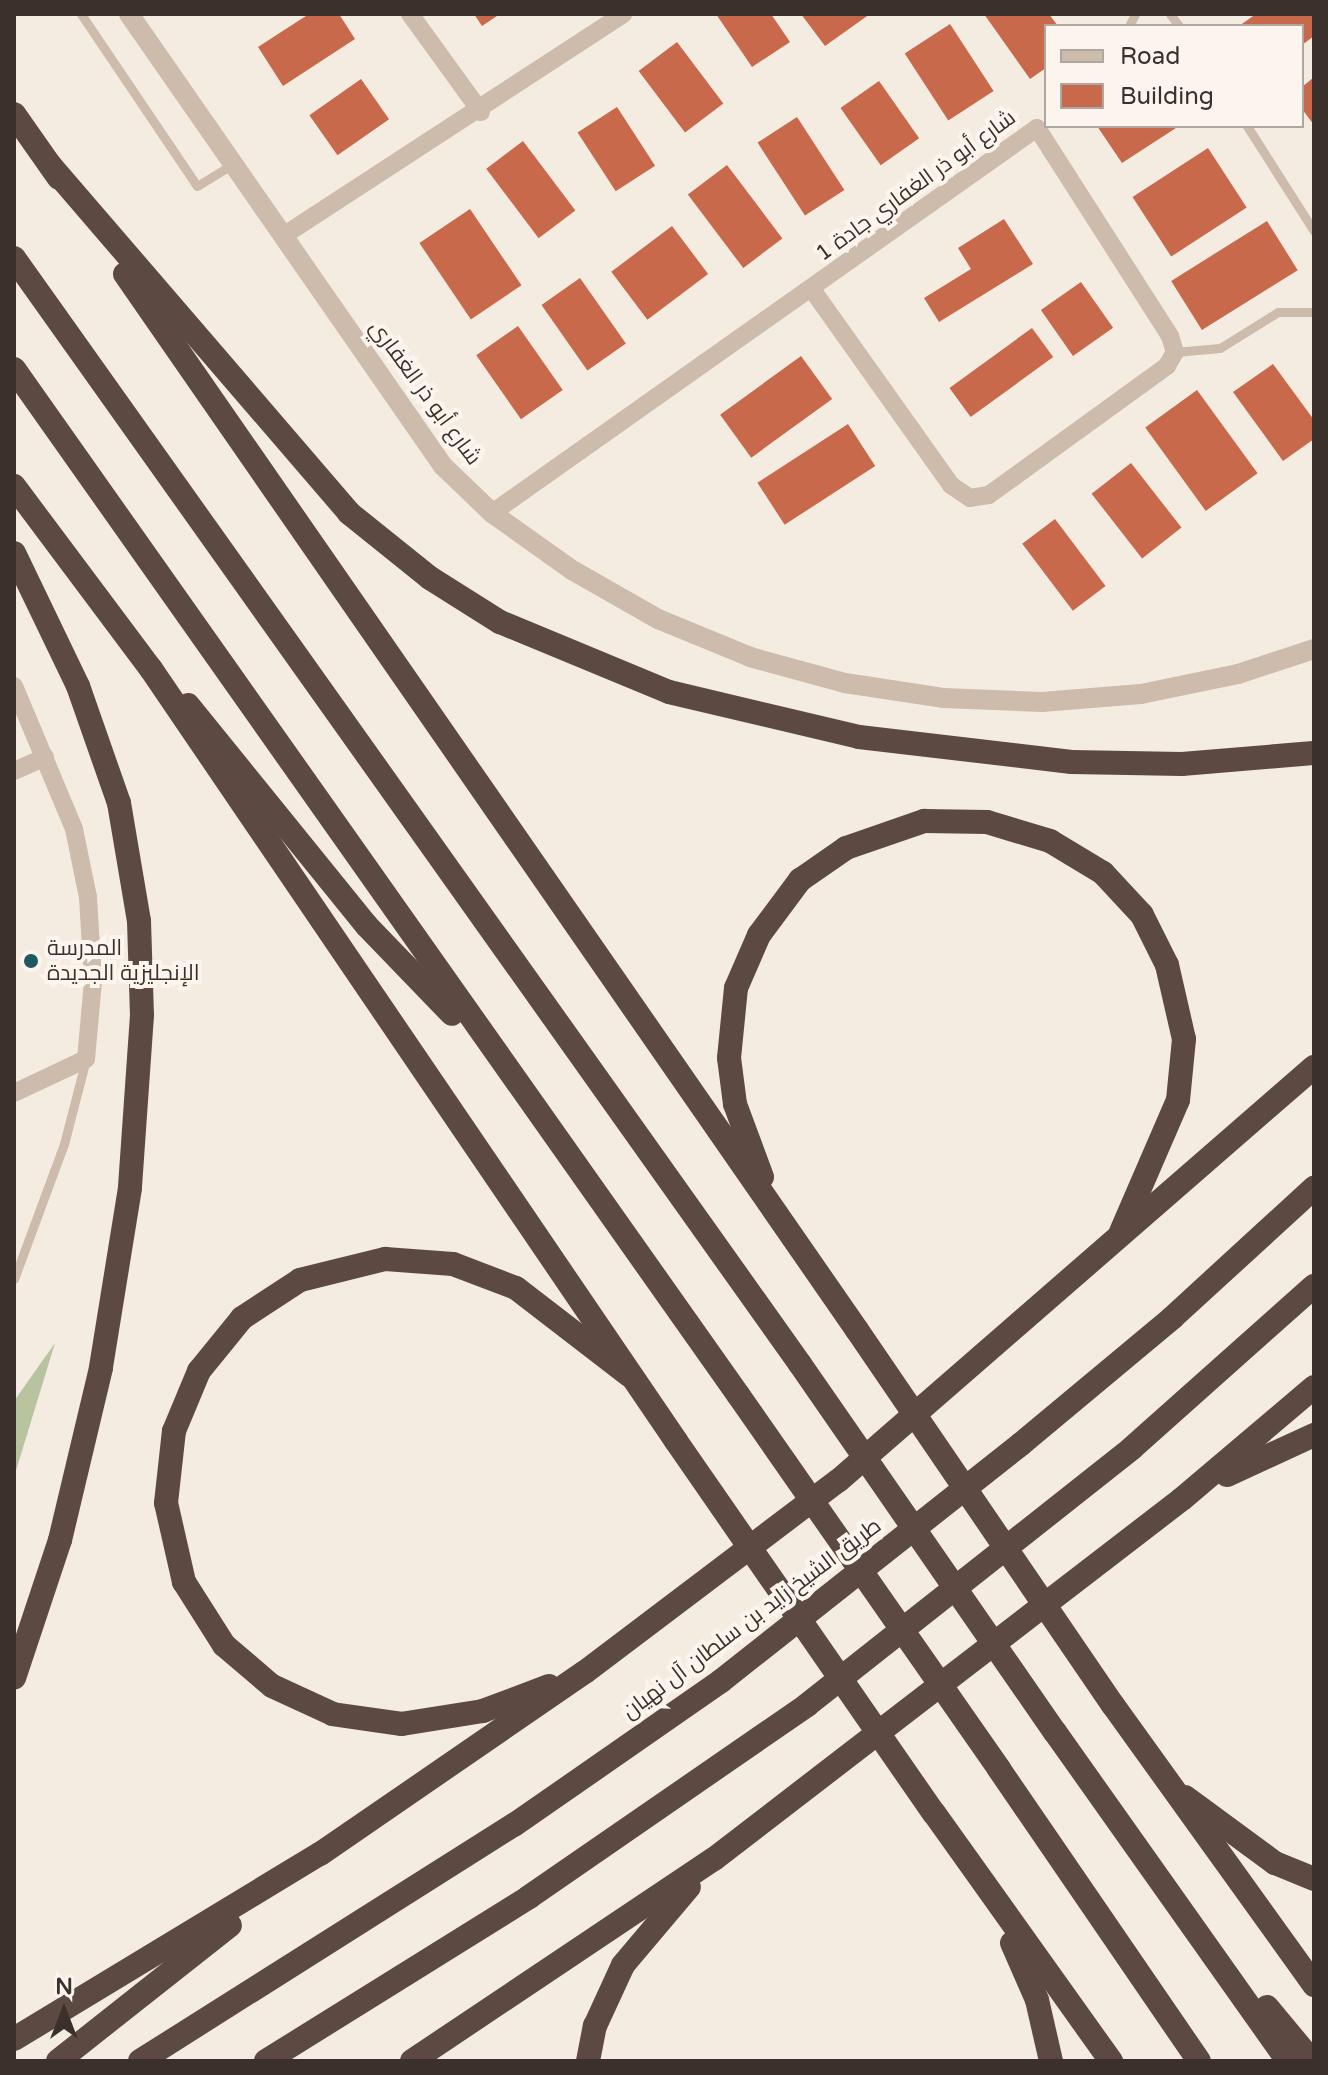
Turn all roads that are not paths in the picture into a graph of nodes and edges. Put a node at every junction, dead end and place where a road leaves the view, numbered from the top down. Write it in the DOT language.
graph roads {
  1 [pos="81,14"];
  2 [pos="129,14"];
  3 [pos="410,14"];
  4 [pos="623,14"];
  5 [pos="481,112"];
  6 [pos="14,114"];
  7 [pos="1041,123"];
  8 [pos="1044,128"];
  9 [pos="1248,128"];
  10 [pos="233,164"];
  11 [pos="50,165"];
  12 [pos="1314,231"];
  13 [pos="283,236"];
  14 [pos="14,258"];
  15 [pos="813,291"];
  16 [pos="1314,312"];
  17 [pos="1175,352"];
  18 [pos="14,369"];
  19 [pos="14,486"];
  20 [pos="492,513"];
  21 [pos="14,553"];
  22 [pos="1314,649"];
  23 [pos="151,669"];
  24 [pos="14,686"];
  25 [pos="1314,753"];
  26 [pos="45,757"];
  27 [pos="14,771"];
  28 [pos="86,1059"];
  29 [pos="1314,1067"];
  30 [pos="506,1071"];
  31 [pos="14,1093"];
  32 [pos="1314,1188"];
  33 [pos="781,1224"];
  34 [pos="1116,1241"];
  35 [pos="14,1279"];
  36 [pos="1314,1286"];
  37 [pos="629,1375"];
  38 [pos="1314,1387"];
  39 [pos="1314,1435"];
  40 [pos="1182,1499"];
  41 [pos="585,1672"];
  42 [pos="14,1678"];
  43 [pos="1167,1783"];
  44 [pos="320,1854"];
  45 [pos="714,1859"];
  46 [pos="979,1876"];
  47 [pos="1314,1879"];
  48 [pos="1181,1904"];
  49 [pos="1144,1982"];
  50 [pos="1314,1985"];
  51 [pos="14,2039"];
  52 [pos="58,2061"];
  53 [pos="140,2061"];
  54 [pos="266,2061"];
  55 [pos="412,2061"];
  56 [pos="588,2061"];
  57 [pos="1051,2061"];
  58 [pos="1111,2061"];
  59 [pos="1179,2061"];
  60 [pos="1199,2061"];
  61 [pos="1288,2061"];
  62 [pos="1312,2061"];
  1 -- 10 [label="lane"];
  2 -- 10 [label="street, شارع أبو ذر الغفاري"];
  3 -- 5 [label="street"];
  4 -- 5 [label="street"];
  5 -- 13 [label="street"];
  6 -- 11 [label="highway"];
  7 -- 15 [label="street, شارع أبو ذر الغفاري جادة 1"];
  8 -- 17 [label="street, شارع أبو ذر الغفاري جادة 1"];
  9 -- 12 [label="lane"];
  10 -- 13 [label="street, شارع أبو ذر الغفاري"];
  11 -- 25 [label="highway"];
  11 -- 33 [label="highway"];
  13 -- 20 [label="street, شارع أبو ذر الغفاري"];
  14 -- 48 [label="highway, bridge"];
  15 -- 17 [label="street, شارع أبو ذر الغفاري جادة 1"];
  15 -- 20 [label="street, شارع أبو ذر الغفاري جادة 1"];
  16 -- 17 [label="lane"];
  18 -- 30 [label="highway"];
  19 -- 23 [label="highway"];
  20 -- 22 [label="street, شارع أبو ذر الغفاري"];
  21 -- 42 [label="highway"];
  23 -- 30 [label="highway"];
  23 -- 37 [label="highway"];
  24 -- 26 [label="street"];
  26 -- 27 [label="street"];
  26 -- 28 [label="street"];
  28 -- 31 [label="street"];
  28 -- 35 [label="lane"];
  29 -- 34 [label="highway"];
  30 -- 49 [label="highway, bridge"];
  32 -- 53 [label="highway, طريق الشيخ زايد بن سلطان آل نهيان"];
  33 -- 34 [label="highway"];
  33 -- 43 [label="highway, bridge"];
  34 -- 41 [label="highway"];
  36 -- 54 [label="highway"];
  37 -- 41 [label="highway"];
  37 -- 46 [label="highway, bridge"];
  38 -- 40 [label="highway"];
  39 -- 40 [label="highway"];
  40 -- 45 [label="highway"];
  41 -- 44 [label="highway"];
  43 -- 47 [label="highway"];
  43 -- 50 [label="highway"];
  44 -- 51 [label="highway"];
  44 -- 52 [label="highway"];
  45 -- 55 [label="highway"];
  45 -- 56 [label="highway"];
  46 -- 57 [label="highway"];
  46 -- 58 [label="highway"];
  48 -- 61 [label="highway"];
  48 -- 62 [label="highway"];
  49 -- 59 [label="highway"];
  49 -- 60 [label="highway"];
}
